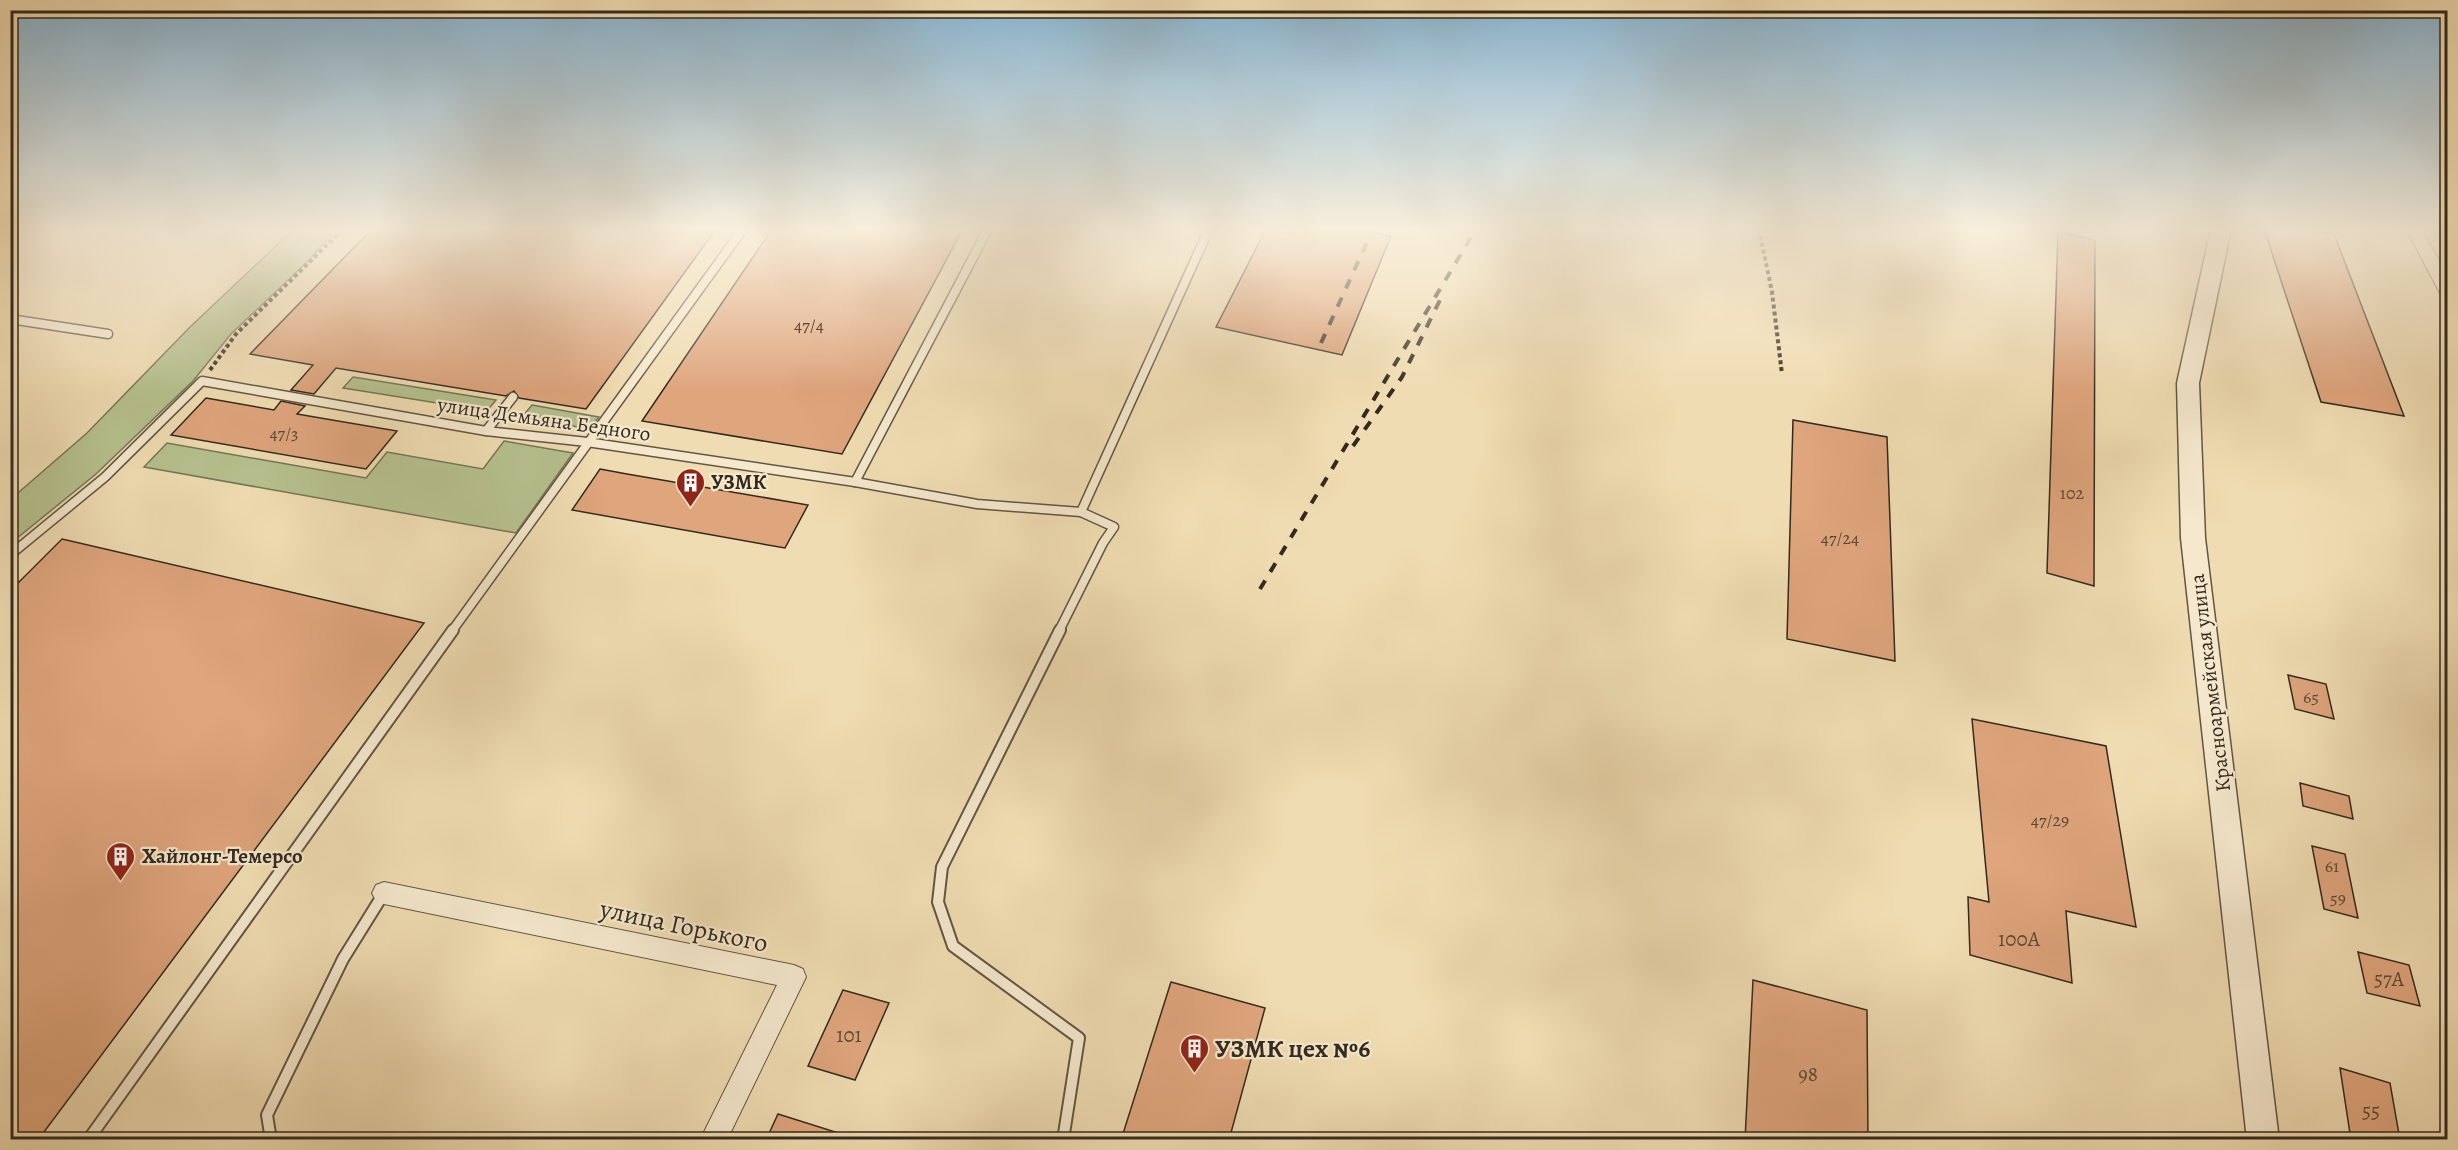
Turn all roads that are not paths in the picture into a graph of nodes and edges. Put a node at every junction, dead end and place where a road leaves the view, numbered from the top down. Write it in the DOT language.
graph roads {
  1 [pos="703,283"];
  2 [pos="960,283"];
  3 [pos="1185,283"];
  4 [pos="2210,283"];
  5 [pos="10,319"];
  6 [pos="108,334"];
  7 [pos="513,397"];
  8 [pos="486,431"];
  9 [pos="586,442"];
  10 [pos="855,482"];
  11 [pos="1081,512"];
  12 [pos="10,555"];
  13 [pos="384,893"];
  14 [pos="88,1140"];
  15 [pos="271,1140"];
  16 [pos="713,1140"];
  17 [pos="1063,1140"];
  18 [pos="2263,1140"];
  1 -- 9 [label="lane"];
  2 -- 10 [label="lane"];
  3 -- 11 [label="lane"];
  4 -- 18 [label="street, Красноармейская улица"];
  5 -- 6 [label="lane"];
  7 -- 8 [label="lane"];
  8 -- 9 [label="lane, улица Демьяна Бедного"];
  8 -- 12 [label="lane, улица Демьяна Бедного"];
  9 -- 10 [label="lane, улица Демьяна Бедного"];
  9 -- 14 [label="lane"];
  10 -- 11 [label="lane, улица Демьяна Бедного"];
  11 -- 17 [label="lane"];
  13 -- 15 [label="lane"];
  13 -- 16 [label="street, улица Горького"];
}
